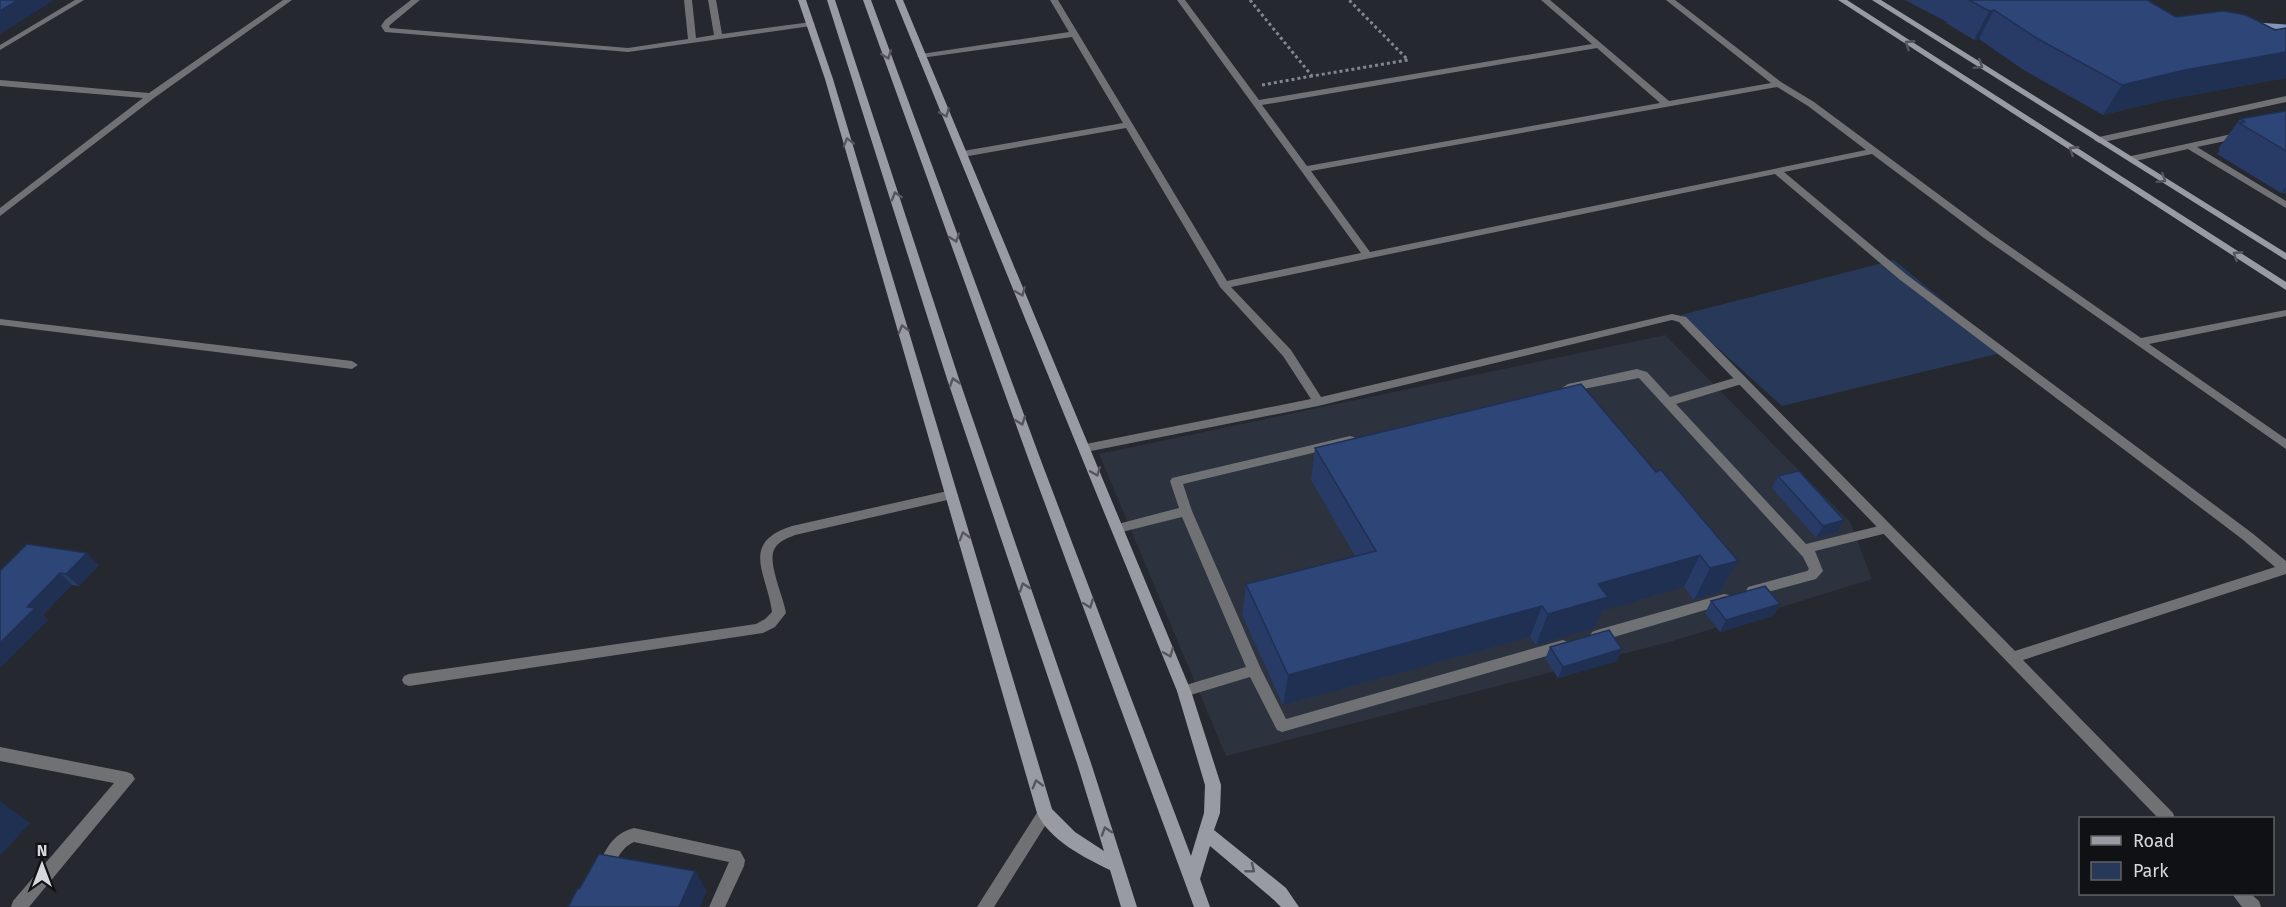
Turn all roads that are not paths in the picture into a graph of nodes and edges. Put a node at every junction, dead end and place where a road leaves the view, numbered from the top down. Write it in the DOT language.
graph roads {
  1 [pos="80,0"];
  2 [pos="288,0"];
  3 [pos="417,0"];
  4 [pos="688,0"];
  5 [pos="712,0"];
  6 [pos="802,0"];
  7 [pos="831,0"];
  8 [pos="867,0"];
  9 [pos="899,0"];
  10 [pos="1054,0"];
  11 [pos="1181,0"];
  12 [pos="1545,0"];
  13 [pos="1670,0"];
  14 [pos="1842,0"];
  15 [pos="1876,0"];
  16 [pos="811,24"];
  17 [pos="1073,34"];
  18 [pos="719,38"];
  19 [pos="692,42"];
  20 [pos="1600,45"];
  21 [pos="0,48"];
  22 [pos="921,56"];
  23 [pos="0,83"];
  24 [pos="1778,84"];
  25 [pos="152,96"];
  26 [pos="2286,99"];
  27 [pos="1665,102"];
  28 [pos="1257,103"];
  29 [pos="1128,125"];
  30 [pos="2254,132"];
  31 [pos="2099,140"];
  32 [pos="2190,147"];
  33 [pos="1873,152"];
  34 [pos="963,154"];
  35 [pos="2131,159"];
  36 [pos="1307,169"];
  37 [pos="1777,171"];
  38 [pos="2286,205"];
  39 [pos="0,213"];
  40 [pos="1367,254"];
  41 [pos="2286,257"];
  42 [pos="1224,285"];
  43 [pos="2286,287"];
  44 [pos="2286,313"];
  45 [pos="0,322"];
  46 [pos="2139,342"];
  47 [pos="352,365"];
  48 [pos="1742,380"];
  49 [pos="1552,392"];
  50 [pos="1318,402"];
  51 [pos="1668,402"];
  52 [pos="1358,438"];
  53 [pos="2286,445"];
  54 [pos="1086,448"];
  55 [pos="952,495"];
  56 [pos="1186,511"];
  57 [pos="1118,528"];
  58 [pos="1887,529"];
  59 [pos="1808,553"];
  60 [pos="2286,569"];
  61 [pos="2012,658"];
  62 [pos="1254,670"];
  63 [pos="409,680"];
  64 [pos="1184,691"];
  65 [pos="0,754"];
  66 [pos="1045,813"];
  67 [pos="2166,817"];
  68 [pos="1208,834"];
  69 [pos="1117,866"];
  70 [pos="1192,878"];
  71 [pos="594,889"];
  72 [pos="2241,895"];
  73 [pos="20,907"];
  74 [pos="717,907"];
  75 [pos="985,907"];
  76 [pos="1129,907"];
  77 [pos="1202,907"];
  78 [pos="1291,907"];
  79 [pos="2253,907"];
  1 -- 21 [label="street"];
  2 -- 25 [label="street"];
  3 -- 19 [label="street"];
  4 -- 19 [label="street"];
  5 -- 18 [label="street"];
  6 -- 16 [label="street"];
  69 -- 7 [label="street, one-way"];
  8 -- 70 [label="street, one-way"];
  9 -- 22 [label="street"];
  10 -- 17 [label="street"];
  11 -- 28 [label="street"];
  12 -- 20 [label="street"];
  13 -- 24 [label="street"];
  43 -- 14 [label="street, one-way"];
  15 -- 31 [label="street, one-way"];
  16 -- 18 [label="street"];
  55 -- 16 [label="street, one-way"];
  17 -- 22 [label="street"];
  17 -- 29 [label="street"];
  18 -- 19 [label="street"];
  20 -- 27 [label="street"];
  20 -- 28 [label="street"];
  22 -- 34 [label="street, one-way"];
  23 -- 25 [label="street"];
  24 -- 27 [label="street"];
  24 -- 33 [label="street"];
  25 -- 39 [label="street"];
  26 -- 31 [label="street"];
  27 -- 36 [label="street"];
  28 -- 36 [label="street"];
  29 -- 34 [label="street"];
  29 -- 42 [label="street"];
  30 -- 32 [label="street"];
  31 -- 35 [label="street"];
  32 -- 35 [label="street"];
  32 -- 38 [label="street"];
  33 -- 37 [label="street"];
  33 -- 46 [label="street"];
  34 -- 54 [label="street, one-way"];
  35 -- 41 [label="street, one-way"];
  36 -- 40 [label="street"];
  37 -- 40 [label="street"];
  37 -- 60 [label="street"];
  40 -- 42 [label="street"];
  42 -- 50 [label="street"];
  44 -- 46 [label="street"];
  45 -- 47 [label="street"];
  46 -- 53 [label="street"];
  48 -- 50 [label="street"];
  48 -- 51 [label="street"];
  48 -- 58 [label="street"];
  49 -- 51 [label="street"];
  50 -- 54 [label="street"];
  51 -- 59 [label="street"];
  52 -- 56 [label="street"];
  54 -- 57 [label="street, one-way"];
  55 -- 63 [label="street"];
  66 -- 55 [label="street, one-way"];
  56 -- 57 [label="street"];
  56 -- 62 [label="street"];
  57 -- 64 [label="street, one-way"];
  58 -- 59 [label="street"];
  58 -- 61 [label="street"];
  59 -- 62 [label="street"];
  60 -- 61 [label="street"];
  61 -- 67 [label="street"];
  62 -- 64 [label="street"];
  64 -- 68 [label="street"];
  65 -- 73 [label="street"];
  66 -- 69 [label="street"];
  66 -- 75 [label="street"];
  68 -- 70 [label="street"];
  68 -- 78 [label="street, one-way"];
  69 -- 76 [label="street"];
  70 -- 77 [label="street"];
  71 -- 74 [label="street"];
  72 -- 79 [label="street"];
}
